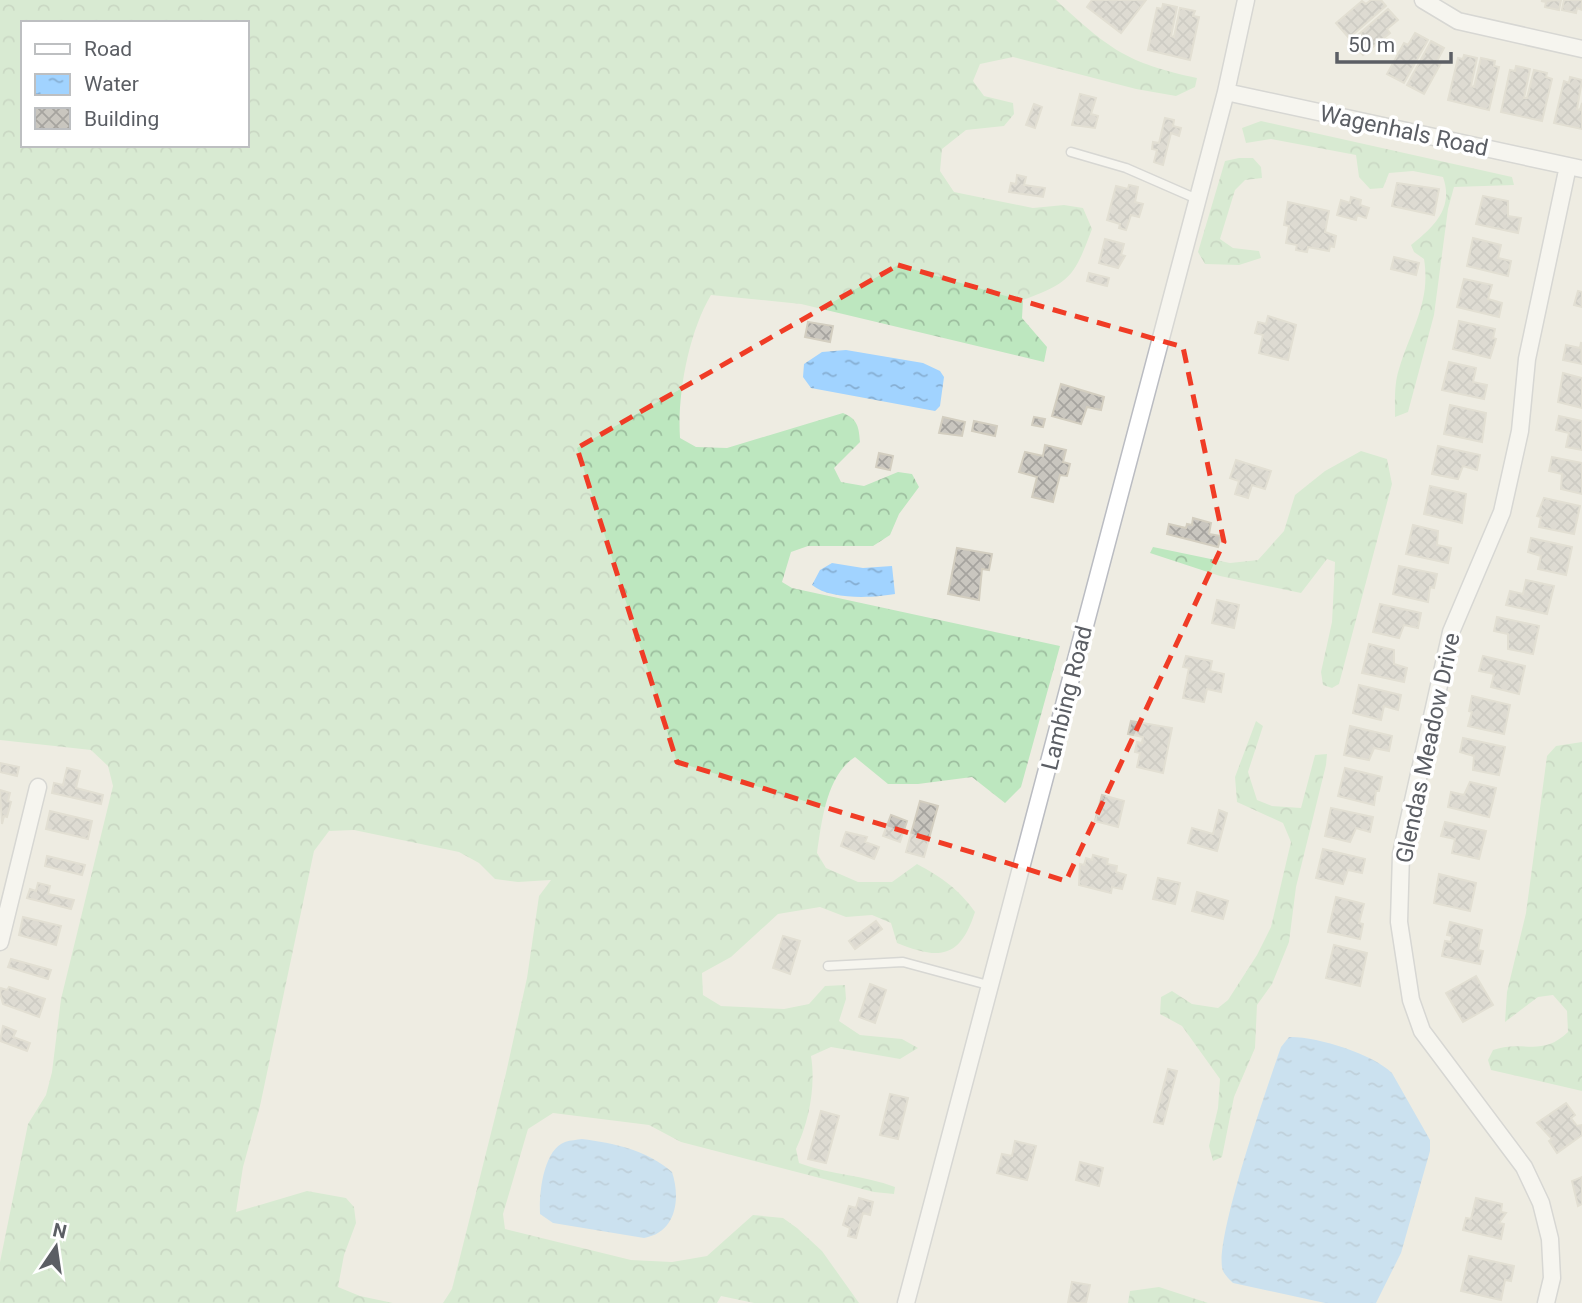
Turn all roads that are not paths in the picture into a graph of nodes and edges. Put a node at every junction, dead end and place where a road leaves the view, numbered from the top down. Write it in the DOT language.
graph roads {
  1 [pos="1246,0"];
  2 [pos="1423,0"];
  3 [pos="1582,49"];
  4 [pos="1226,92"];
  5 [pos="1071,152"];
  6 [pos="1575,168"];
  7 [pos="1197,199"];
  8 [pos="38,787"];
  9 [pos="0,942"];
  10 [pos="828,966"];
  11 [pos="988,985"];
  12 [pos="906,1303"];
  13 [pos="1546,1303"];
  1 -- 4 [label="street, Lambing Road"];
  2 -- 3 [label="street"];
  4 -- 6 [label="street, Wagenhals Road"];
  4 -- 7 [label="street, Lambing Road"];
  5 -- 7 [label="lane"];
  6 -- 13 [label="street, Glendas Meadow Drive"];
  7 -- 11 [label="street, Lambing Road"];
  8 -- 9 [label="street"];
  10 -- 11 [label="lane"];
  11 -- 12 [label="street, Lambing Road"];
}
